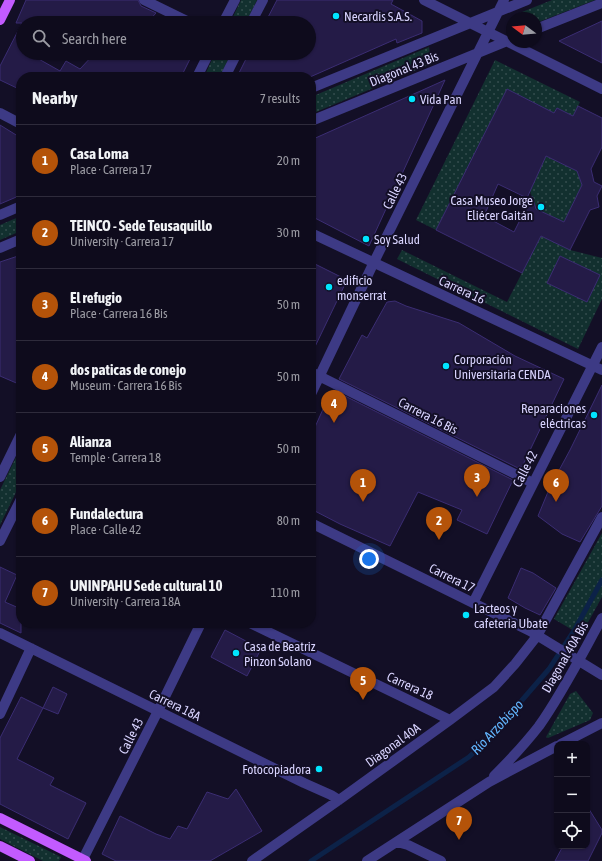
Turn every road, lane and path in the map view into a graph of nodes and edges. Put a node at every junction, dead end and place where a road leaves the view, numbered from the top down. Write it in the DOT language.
graph roads {
  1 [pos="10,0"];
  2 [pos="144,0"];
  3 [pos="235,0"];
  4 [pos="263,0"];
  5 [pos="424,0"];
  6 [pos="504,0"];
  7 [pos="527,0"];
  8 [pos="602,3"];
  9 [pos="499,11"];
  10 [pos="177,16"];
  11 [pos="227,16"];
  12 [pos="255,16"];
  13 [pos="0,20"];
  14 [pos="469,23"];
  15 [pos="542,27"];
  16 [pos="489,32"];
  17 [pos="506,39"];
  18 [pos="506,41"];
  19 [pos="524,48"];
  20 [pos="478,53"];
  21 [pos="206,60"];
  22 [pos="234,60"];
  23 [pos="200,72"];
  24 [pos="228,72"];
  25 [pos="316,86"];
  26 [pos="602,89"];
  27 [pos="0,113"];
  28 [pos="316,119"];
  29 [pos="16,121"];
  30 [pos="16,208"];
  31 [pos="0,215"];
  32 [pos="316,235"];
  33 [pos="16,241"];
  34 [pos="0,248"];
  35 [pos="374,262"];
  36 [pos="602,347"];
  37 [pos="592,366"];
  38 [pos="602,370"];
  39 [pos="316,372"];
  40 [pos="316,374"];
  41 [pos="16,444"];
  42 [pos="0,477"];
  43 [pos="533,483"];
  44 [pos="16,509"];
  45 [pos="602,517"];
  46 [pos="316,525"];
  47 [pos="0,541"];
  48 [pos="473,603"];
  49 [pos="602,618"];
  50 [pos="199,628"];
  51 [pos="260,628"];
  52 [pos="0,633"];
  53 [pos="541,638"];
  54 [pos="31,648"];
  55 [pos="576,659"];
  56 [pos="602,675"];
  57 [pos="158,711"];
  58 [pos="0,714"];
  59 [pos="450,720"];
  60 [pos="602,723"];
  61 [pos="567,741"];
  62 [pos="554,748"];
  63 [pos="489,782"];
  64 [pos="339,800"];
  65 [pos="0,818"];
  66 [pos="397,842"];
  67 [pos="0,846"];
  68 [pos="84,860"];
  69 [pos="30,861"];
  70 [pos="252,861"];
  71 [pos="367,861"];
  72 [pos="441,861"];
  1 -- 13 [label="main road"];
  2 -- 10 [label="street"];
  3 -- 11 [label="street"];
  4 -- 12 [label="street"];
  5 -- 14 [label="street"];
  6 -- 9 [label="street, Calle 43"];
  7 -- 9 [label="street, Diagonal 43 Bis"];
  8 -- 15 [label="street"];
  9 -- 14 [label="street, Diagonal 43 Bis"];
  9 -- 16 [label="street, Calle 43"];
  14 -- 16 [label="street"];
  14 -- 25 [label="street, Diagonal 43 Bis"];
  16 -- 17 [label="street"];
  16 -- 20 [label="street, Calle 43"];
  18 -- 20 [label="street, Diagonal 43 Bis"];
  19 -- 26 [label="street"];
  20 -- 28 [label="street, Diagonal 43 Bis"];
  20 -- 35 [label="street, Calle 43"];
  21 -- 23 [label="street"];
  22 -- 24 [label="street"];
  27 -- 29 [label="street"];
  30 -- 31 [label="street"];
  32 -- 35 [label="street, Carrera 16"];
  33 -- 34 [label="street"];
  35 -- 37 [label="street, Carrera 16"];
  35 -- 39 [label="street, Calle 43"];
  36 -- 37 [label="street, Calle 42"];
  37 -- 38 [label="street, Carrera 16"];
  37 -- 43 [label="street, Calle 42"];
  40 -- 43 [label="street, Carrera 16 Bis"];
  41 -- 42 [label="street"];
  43 -- 48 [label="street, Calle 42"];
  44 -- 47 [label="street"];
  45 -- 53 [label="street"];
  46 -- 48 [label="street, Carrera 17"];
  48 -- 53 [label="street, Carrera 17"];
  49 -- 55 [label="street, Diagonal 40A Bis"];
  50 -- 57 [label="street, Calle 43"];
  51 -- 59 [label="street, Carrera 18"];
  52 -- 54 [label="street, Carrera 18A"];
  53 -- 55 [label="street, Carrera 17"];
  53 -- 59 [label="street, Diagonal 40A"];
  54 -- 57 [label="street, Carrera 18A"];
  54 -- 58 [label="street"];
  55 -- 56 [label="street, Carrera 17"];
  55 -- 63 [label="street, Diagonal 40A Bis"];
  57 -- 64 [label="street, Carrera 18A"];
  57 -- 68 [label="street, Calle 43"];
  59 -- 64 [label="street, Diagonal 40A"];
  60 -- 61 [label="street"];
  62 -- 63 [label="street"];
  63 -- 66 [label="street"];
  64 -- 70 [label="street, Diagonal 40A"];
  65 -- 68 [label="main road"];
  66 -- 71 [label="street"];
  66 -- 72 [label="street"];
  67 -- 69 [label="main road"];
}
